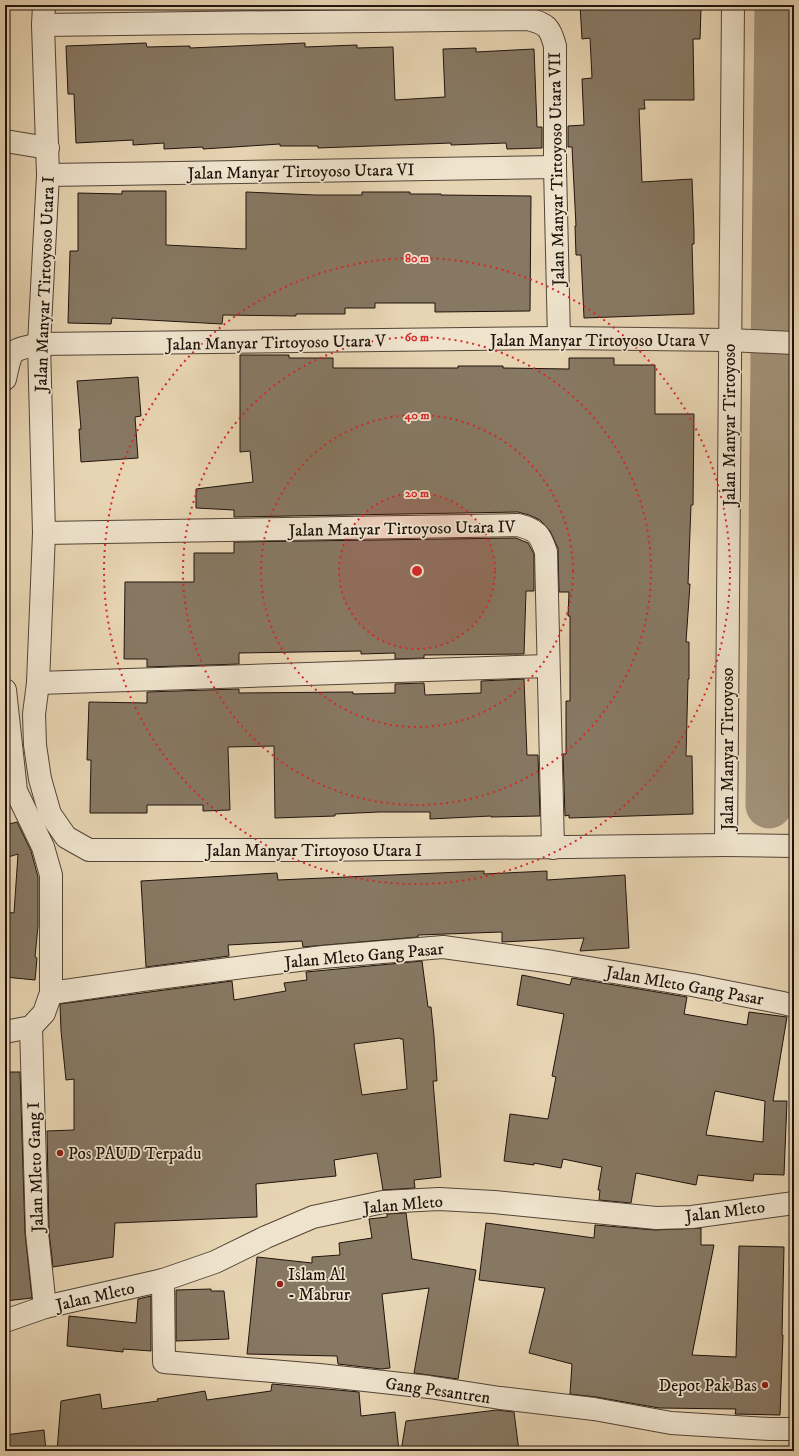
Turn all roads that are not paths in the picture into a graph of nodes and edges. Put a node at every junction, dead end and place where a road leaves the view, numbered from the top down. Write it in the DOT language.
graph roads {
  1 [pos="733,5"];
  2 [pos="44,15"];
  3 [pos="5,141"];
  4 [pos="48,148"];
  5 [pos="554,167"];
  6 [pos="48,175"];
  7 [pos="559,338"];
  8 [pos="739,341"];
  9 [pos="794,343"];
  10 [pos="39,344"];
  11 [pos="5,379"];
  12 [pos="44,533"];
  13 [pos="548,666"];
  14 [pos="38,683"];
  15 [pos="5,690"];
  16 [pos="726,845"];
  17 [pos="794,846"];
  18 [pos="553,848"];
  19 [pos="51,993"];
  20 [pos="794,1006"];
  21 [pos="31,1027"];
  22 [pos="5,1032"];
  23 [pos="794,1202"];
  24 [pos="163,1280"];
  25 [pos="45,1307"];
  26 [pos="5,1321"];
  27 [pos="794,1429"];
  1 -- 8 [label="street, Jalan Manyar Tirtoyoso"];
  2 -- 4 [label="street, Jalan Manyar Tirtoyoso Utara I"];
  2 -- 5 [label="street, Jalan Manyar Tirtoyoso Utara VII"];
  3 -- 4 [label="street"];
  4 -- 6 [label="street, Jalan Manyar Tirtoyoso Utara I"];
  5 -- 6 [label="street, Jalan Manyar Tirtoyoso Utara VI"];
  5 -- 7 [label="street, Jalan Manyar Tirtoyoso Utara VII"];
  6 -- 10 [label="street, Jalan Manyar Tirtoyoso Utara I"];
  7 -- 8 [label="street, Jalan Manyar Tirtoyoso Utara V"];
  7 -- 10 [label="street, Jalan Manyar Tirtoyoso Utara V"];
  8 -- 9 [label="street, Jalan Manyar Tirtoyoso Utara V"];
  8 -- 16 [label="street, Jalan Manyar Tirtoyoso"];
  10 -- 11 [label="street, Jalan Manyar Tirtoyoso Utara V"];
  10 -- 12 [label="street, Jalan Manyar Tirtoyoso Utara I"];
  12 -- 13 [label="street, Jalan Manyar Tirtoyoso Utara IV"];
  12 -- 14 [label="street, Jalan Manyar Tirtoyoso Utara I"];
  13 -- 14 [label="street"];
  13 -- 18 [label="street, Jalan Manyar Tirtoyoso Utara IV"];
  14 -- 18 [label="street, Jalan Manyar Tirtoyoso Utara I"];
  15 -- 19 [label="street"];
  16 -- 17 [label="street, Jalan Manyar Tirtoyoso Utara I"];
  16 -- 18 [label="street, Jalan Manyar Tirtoyoso Utara I"];
  19 -- 20 [label="street, Jalan Mleto Gang Pasar"];
  19 -- 21 [label="street"];
  21 -- 22 [label="street"];
  21 -- 25 [label="street, Jalan Mleto Gang I"];
  23 -- 24 [label="street, Jalan Mleto"];
  24 -- 25 [label="street, Jalan Mleto"];
  24 -- 27 [label="street, Gang Pesantren"];
  25 -- 26 [label="street, Jalan Mleto"];
}
